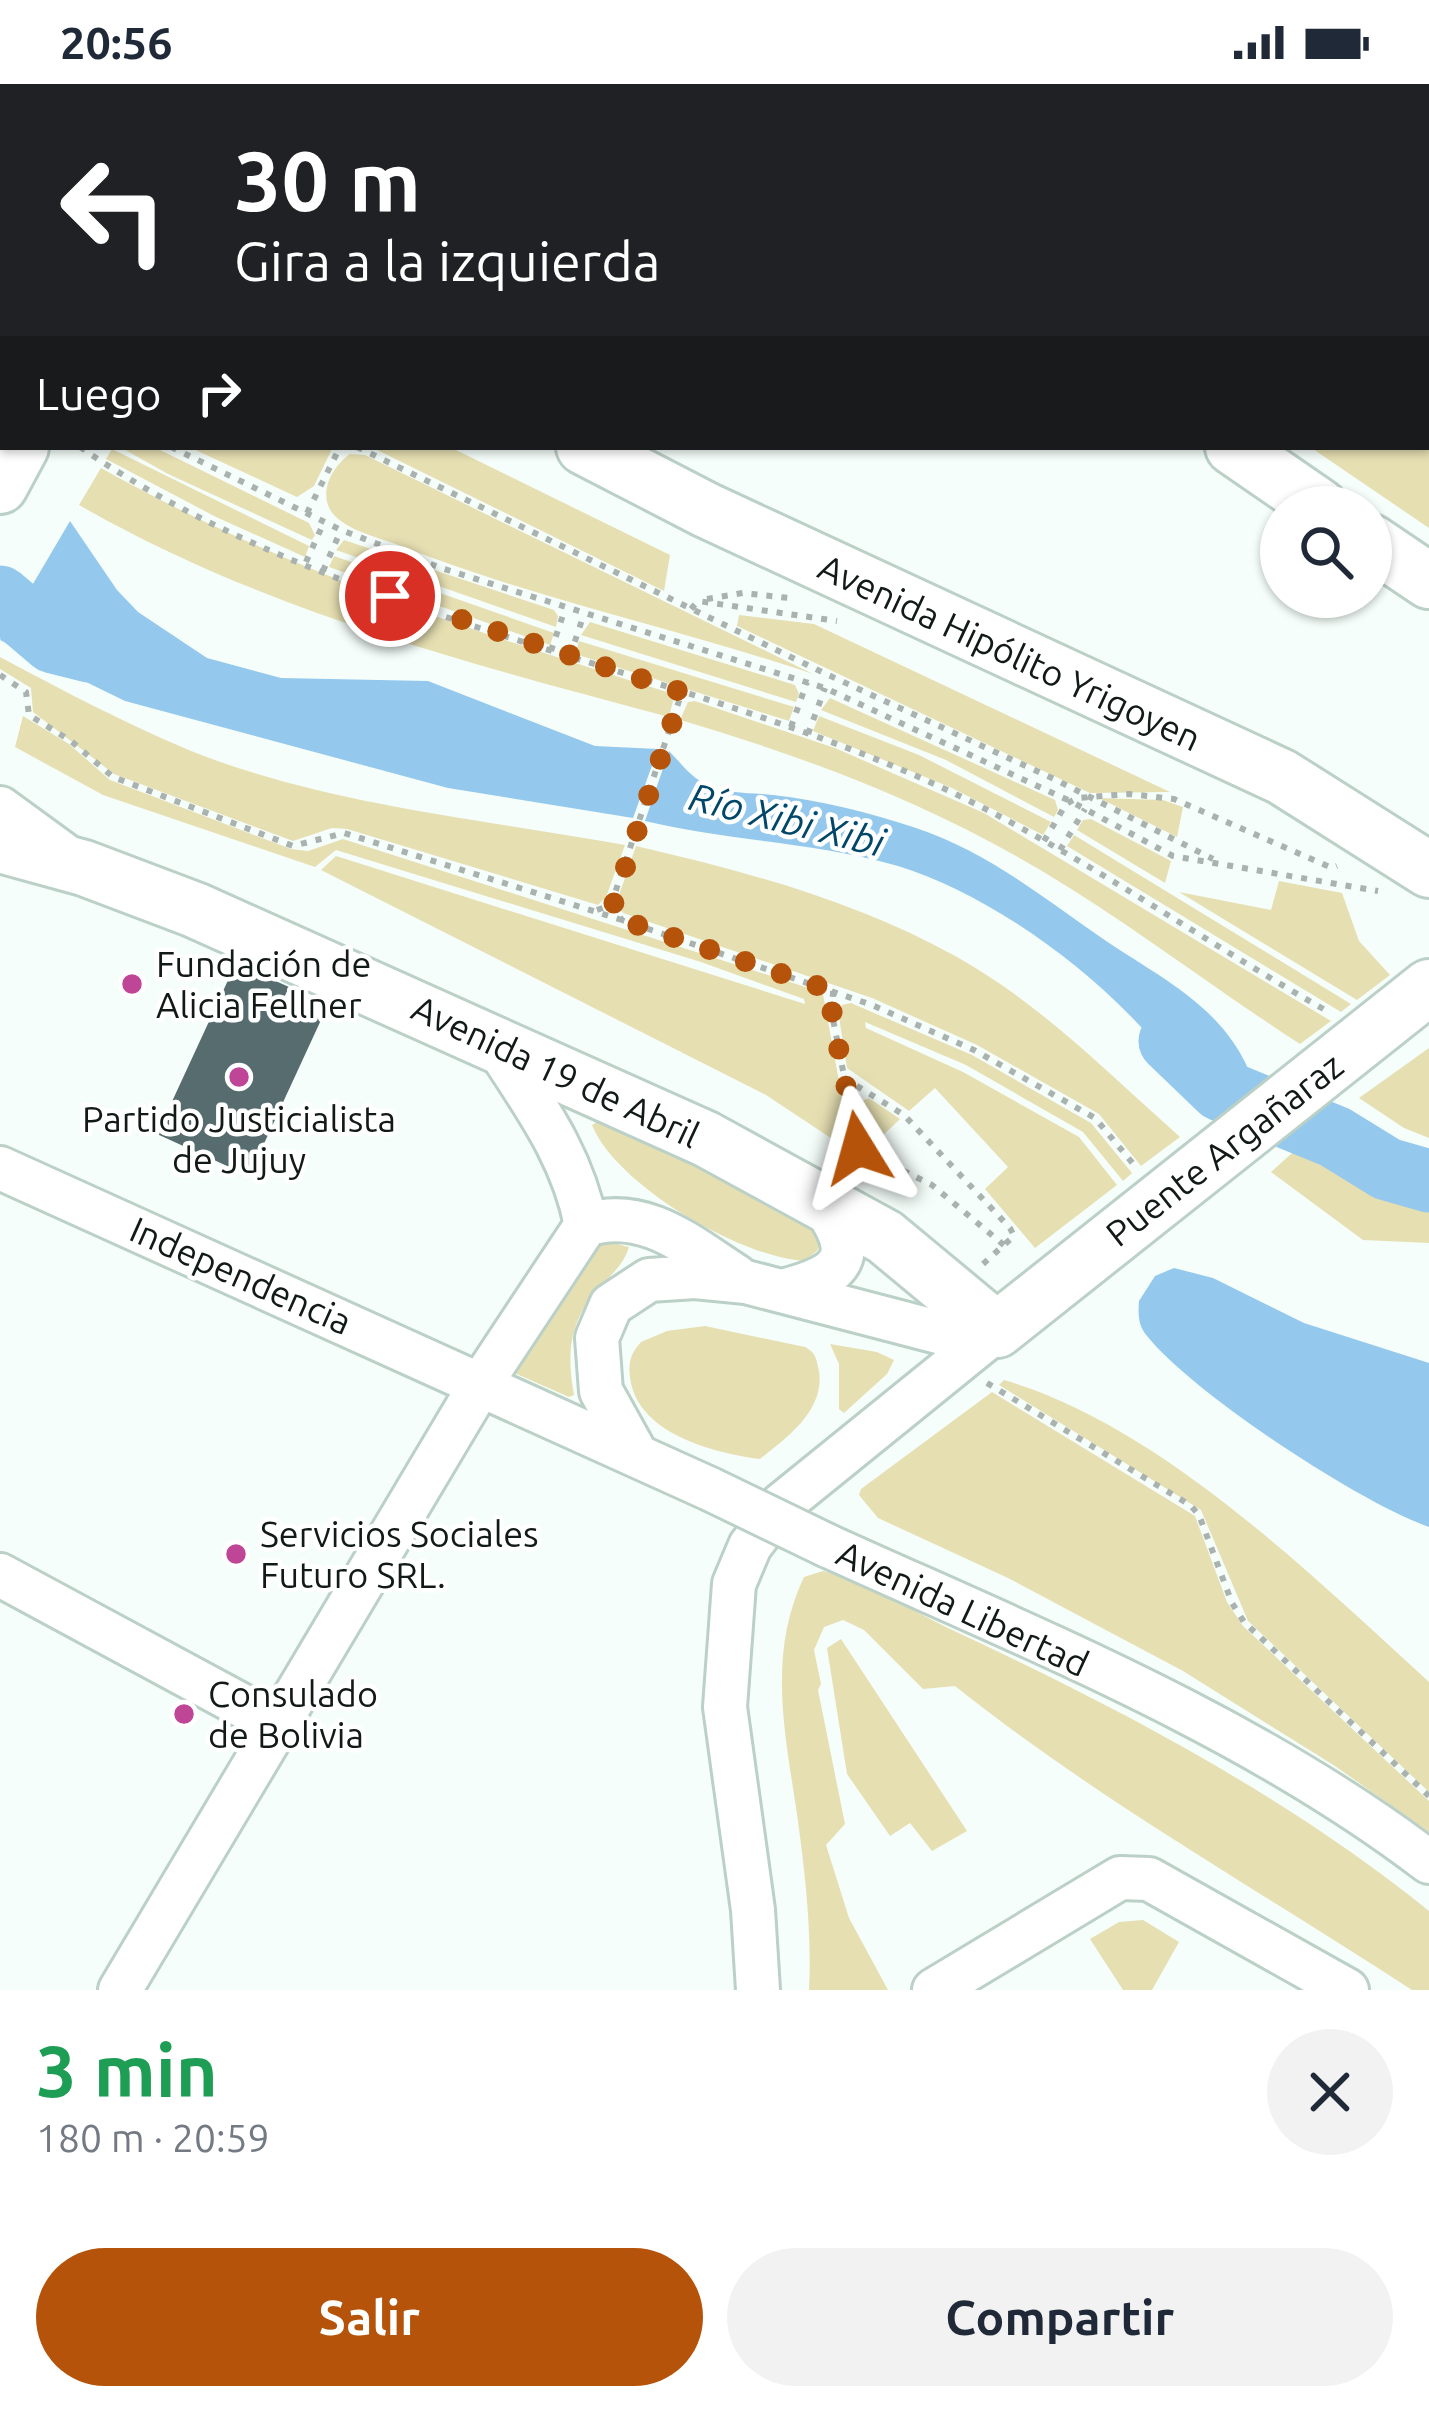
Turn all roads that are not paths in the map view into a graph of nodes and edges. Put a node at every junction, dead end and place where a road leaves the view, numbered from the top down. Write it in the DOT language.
graph roads {
  1 [pos="19,450"];
  2 [pos="590,450"];
  3 [pos="1237,450"];
  4 [pos="0,486"];
  5 [pos="1290,486"];
  6 [pos="1392,556"];
  7 [pos="1429,581"];
  8 [pos="0,808"];
  9 [pos="0,845"];
  10 [pos="84,868"];
  11 [pos="1408,881"];
  12 [pos="1425,990"];
  13 [pos="494,1042"];
  14 [pos="0,1168"];
  15 [pos="816,1197"];
  16 [pos="586,1225"];
  17 [pos="764,1286"];
  18 [pos="995,1338"];
  19 [pos="482,1382"];
  20 [pos="635,1454"];
  21 [pos="0,1575"];
  22 [pos="278,1725"];
  23 [pos="1429,1862"];
  24 [pos="120,1990"];
  25 [pos="758,1990"];
  26 [pos="934,1990"];
  27 [pos="1347,1990"];
  1 -- 4 [label="main road"];
  2 -- 11 [label="main road, Avenida Hipólito Yrigoyen"];
  3 -- 5 [label="main road"];
  6 -- 7 [label="main road"];
  8 -- 10 [label="street, Avenida 19 de Abril"];
  9 -- 10 [label="main road, Avenida 19 de Abril"];
  10 -- 13 [label="main road, Avenida 19 de Abril"];
  12 -- 18 [label="main road, Puente Argañaraz"];
  13 -- 15 [label="main road, Avenida 19 de Abril"];
  13 -- 16 [label="street"];
  14 -- 19 [label="street, Independencia"];
  15 -- 17 [label="street"];
  15 -- 18 [label="main road, Avenida 19 de Abril"];
  16 -- 17 [label="street"];
  16 -- 19 [label="street"];
  17 -- 18 [label="street"];
  17 -- 20 [label="street"];
  18 -- 25 [label="street"];
  19 -- 20 [label="street, Avenida Libertad"];
  19 -- 22 [label="street"];
  20 -- 23 [label="street, Avenida Libertad, bridge"];
  21 -- 22 [label="street"];
  22 -- 24 [label="street"];
  26 -- 27 [label="street"];
}
